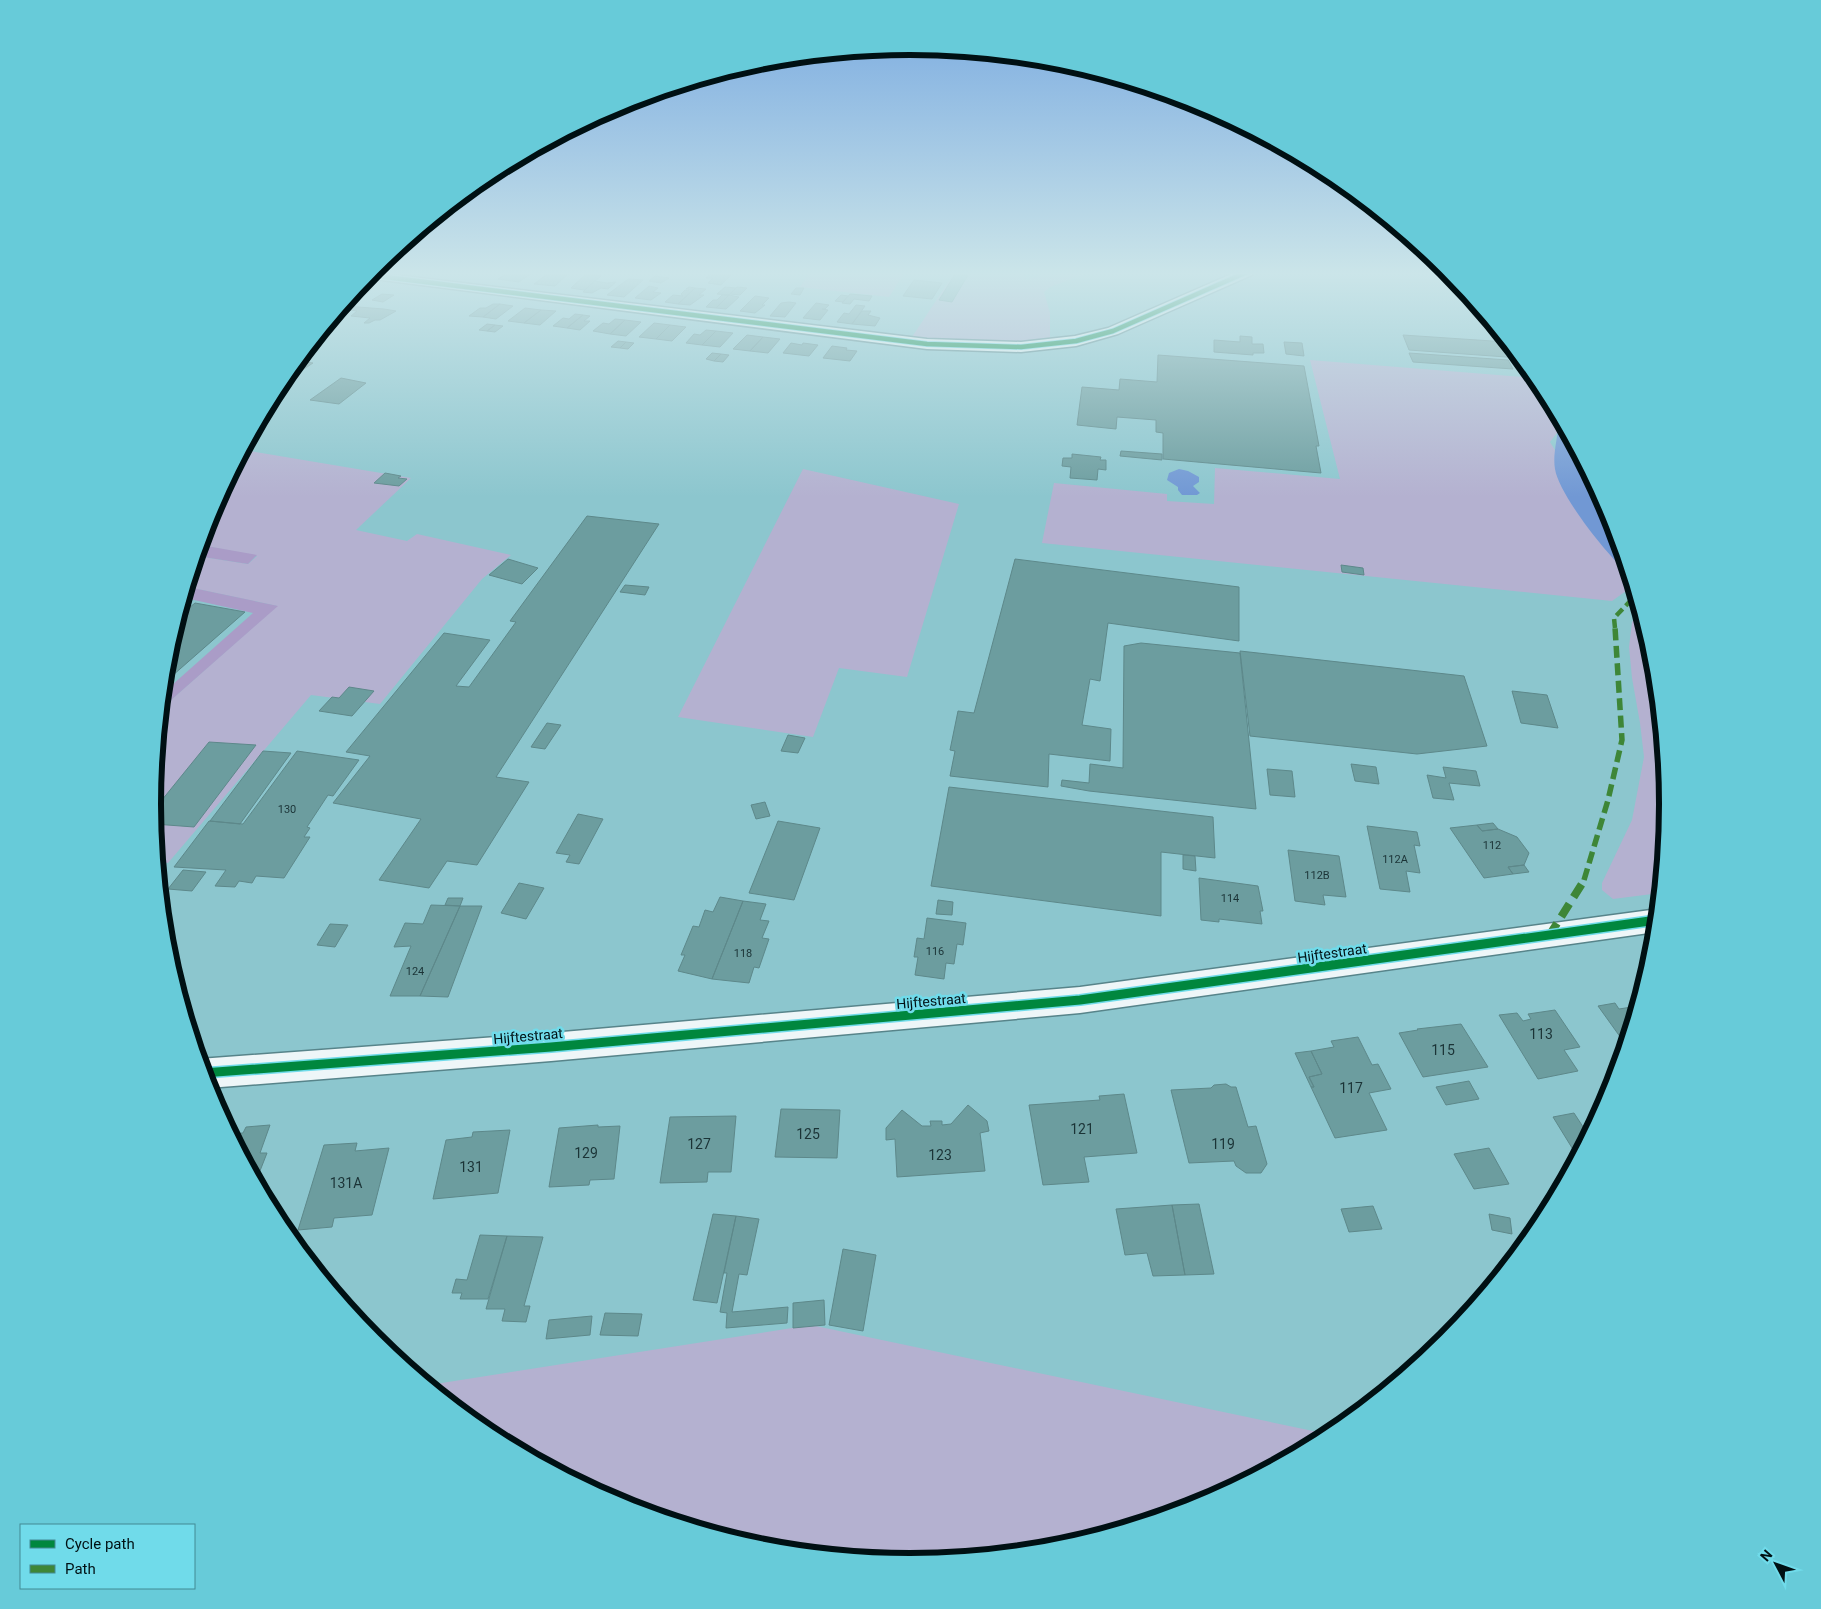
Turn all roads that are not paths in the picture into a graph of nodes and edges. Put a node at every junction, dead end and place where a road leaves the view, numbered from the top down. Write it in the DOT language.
graph roads {
  1 [pos="1651,921"];
  2 [pos="211,1072"];
  1 -- 2 [label="street, Hijftestraat"];
}
